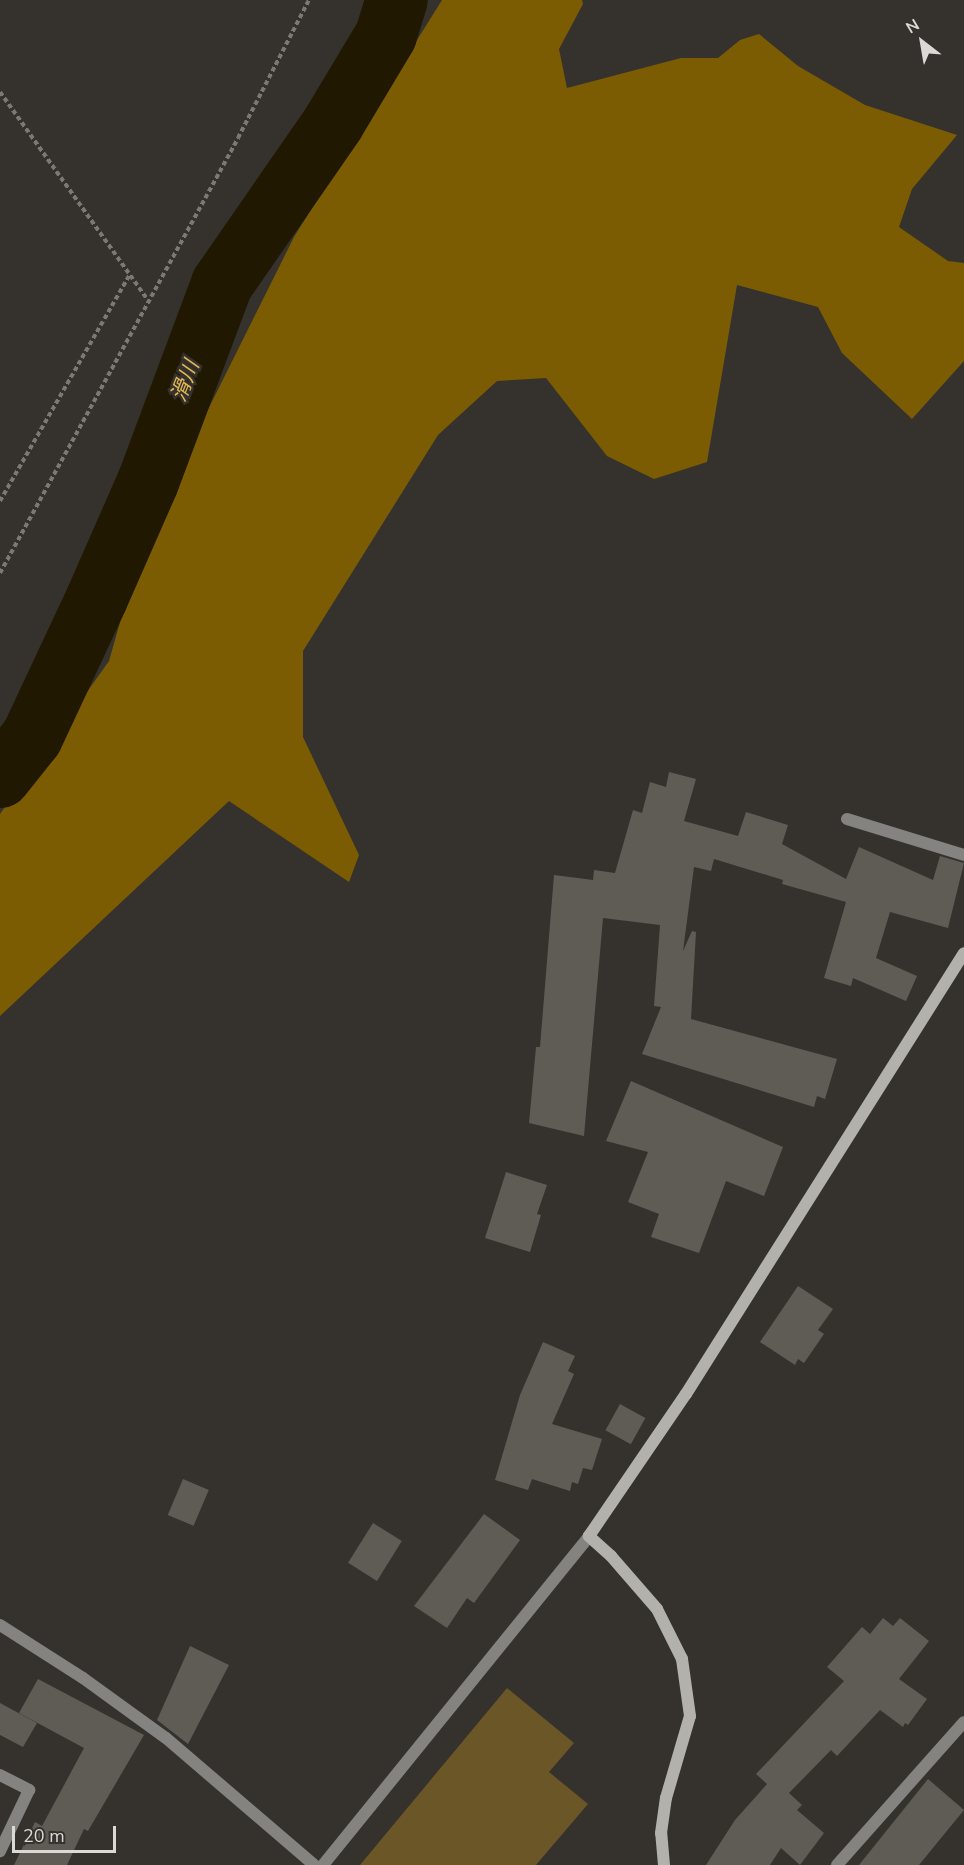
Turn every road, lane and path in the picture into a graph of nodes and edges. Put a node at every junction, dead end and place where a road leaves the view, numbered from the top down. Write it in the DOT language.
graph roads {
  1 [pos="309,0"];
  2 [pos="0,92"];
  3 [pos="130,274"];
  4 [pos="148,300"];
  5 [pos="0,501"];
  6 [pos="0,573"];
  7 [pos="847,819"];
  8 [pos="964,855"];
  9 [pos="964,953"];
  10 [pos="589,1536"];
  11 [pos="2,1630"];
  12 [pos="964,1722"];
  13 [pos="0,1775"];
  14 [pos="0,1851"];
  15 [pos="314,1865"];
  16 [pos="323,1865"];
  17 [pos="664,1865"];
  18 [pos="837,1865"];
  1 -- 4 [label="path"];
  2 -- 3 [label="path"];
  3 -- 4 [label="path"];
  3 -- 5 [label="path"];
  4 -- 6 [label="path"];
  7 -- 8 [label="street"];
  9 -- 10 [label="street"];
  10 -- 16 [label="street"];
  10 -- 17 [label="street"];
  11 -- 15 [label="street"];
  12 -- 18 [label="street"];
  13 -- 14 [label="street"];
}
